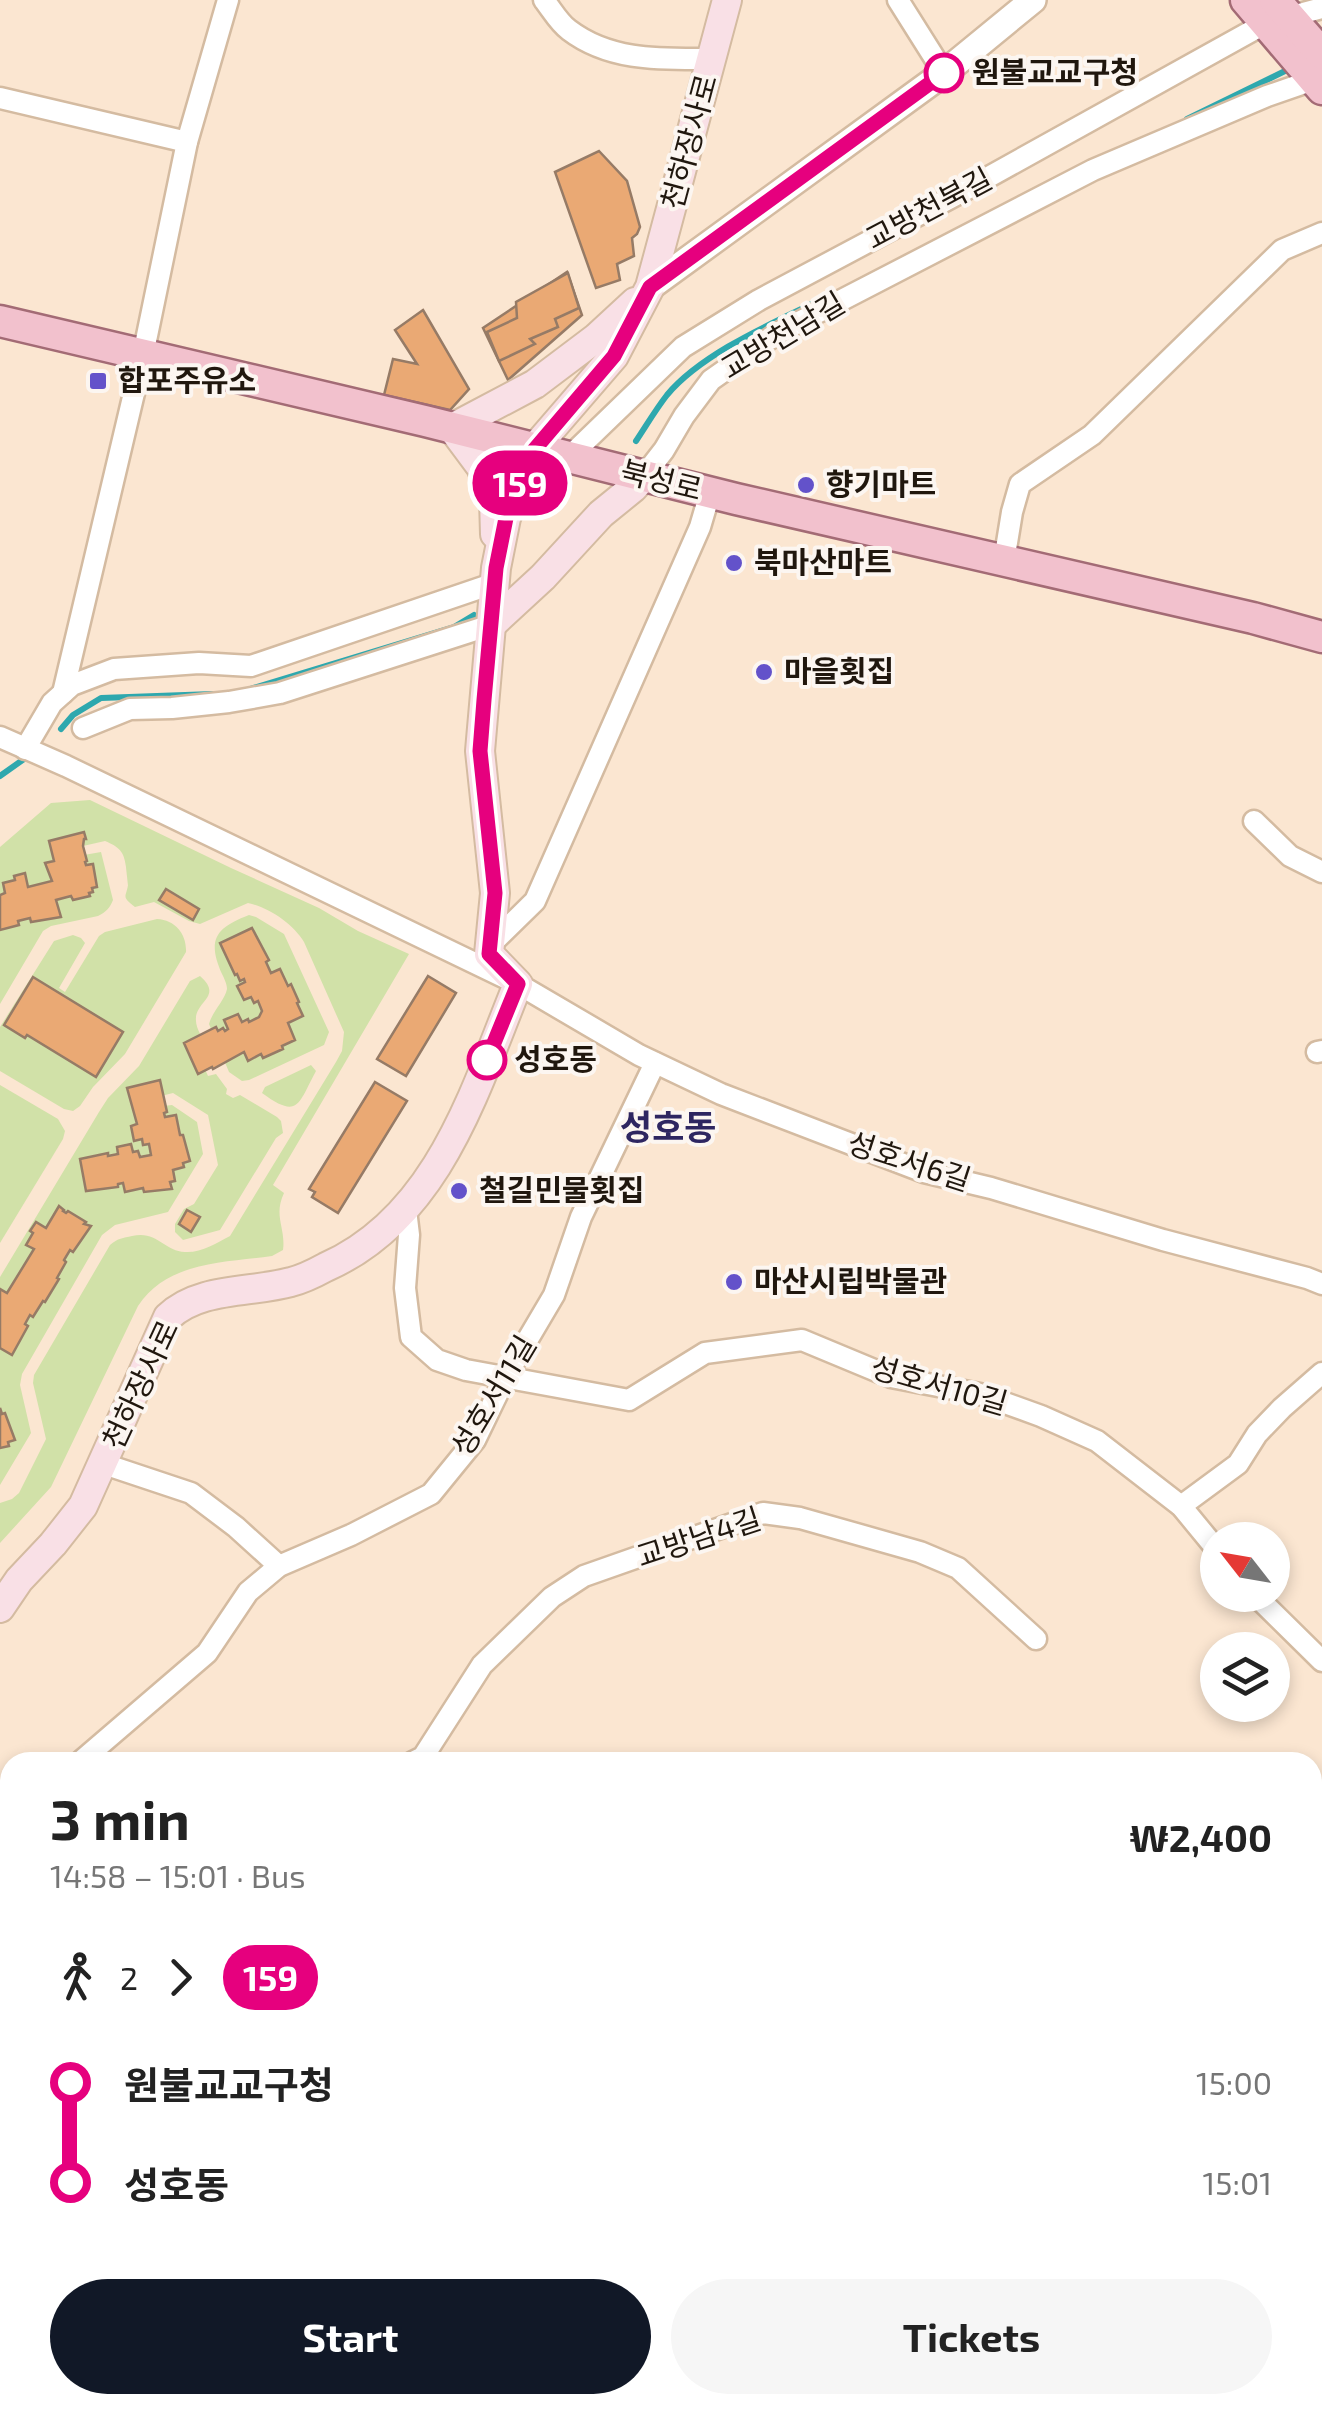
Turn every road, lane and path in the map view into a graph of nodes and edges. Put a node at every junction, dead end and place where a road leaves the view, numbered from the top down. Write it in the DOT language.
graph roads {
  1 [pos="228,0"];
  2 [pos="544,0"];
  3 [pos="727,0"];
  4 [pos="898,0"];
  5 [pos="1033,0"];
  6 [pos="1322,8"];
  7 [pos="1270,10"];
  8 [pos="713,60"];
  9 [pos="944,73"];
  10 [pos="1320,75"];
  11 [pos="0,98"];
  12 [pos="187,142"];
  13 [pos="1322,233"];
  14 [pos="650,287"];
  15 [pos="0,321"];
  16 [pos="143,355"];
  17 [pos="452,428"];
  18 [pos="534,450"];
  19 [pos="568,458"];
  20 [pos="643,476"];
  21 [pos="710,492"];
  22 [pos="1004,561"];
  23 [pos="495,576"];
  24 [pos="491,625"];
  25 [pos="1322,637"];
  26 [pos="63,693"];
  27 [pos="83,728"];
  28 [pos="0,738"];
  29 [pos="24,749"];
  30 [pos="1254,821"];
  31 [pos="1322,872"];
  32 [pos="490,945"];
  33 [pos="518,984"];
  34 [pos="656,1062"];
  35 [pos="406,1210"];
  36 [pos="1322,1284"];
  37 [pos="1322,1373"];
  38 [pos="505,1378"];
  39 [pos="104,1464"];
  40 [pos="1181,1506"];
  41 [pos="1200,1529"];
  42 [pos="280,1566"];
  43 [pos="0,1607"];
  44 [pos="1272,1612"];
  45 [pos="1036,1639"];
  46 [pos="1322,1661"];
  47 [pos="92,1752"];
  48 [pos="426,1752"];
  1 -- 12 [label="street"];
  2 -- 8 [label="street"];
  3 -- 8 [label="main road, 천하장사로"];
  4 -- 9 [label="street"];
  5 -- 9 [label="street"];
  6 -- 7 [label="street, 교방천북길"];
  7 -- 10 [label="main road"];
  7 -- 19 [label="street, 교방천북길"];
  8 -- 14 [label="main road, 천하장사로"];
  9 -- 14 [label="street"];
  10 -- 20 [label="street, 교방천남길"];
  11 -- 12 [label="street"];
  12 -- 16 [label="street"];
  13 -- 22 [label="street"];
  14 -- 17 [label="main road"];
  14 -- 18 [label="main road, 천하장사로"];
  15 -- 16 [label="main road, 북성로"];
  16 -- 17 [label="main road, 북성로"];
  16 -- 26 [label="street"];
  17 -- 18 [label="main road, 북성로"];
  17 -- 23 [label="main road"];
  18 -- 19 [label="main road, 북성로"];
  18 -- 23 [label="main road, 천하장사로"];
  19 -- 20 [label="main road, 북성로"];
  20 -- 21 [label="main road, 북성로"];
  20 -- 24 [label="main road, 교방천남길"];
  21 -- 22 [label="main road, 북성로"];
  21 -- 32 [label="street"];
  22 -- 25 [label="main road, 북성로"];
  23 -- 24 [label="main road, 천하장사로"];
  23 -- 26 [label="street"];
  24 -- 27 [label="street, 교방천남길"];
  24 -- 32 [label="main road, 천하장사로"];
  26 -- 29 [label="street"];
  28 -- 29 [label="street, 성호서6길"];
  29 -- 33 [label="street, 성호서6길"];
  30 -- 31 [label="street"];
  32 -- 33 [label="main road"];
  33 -- 34 [label="street, 성호서6길"];
  33 -- 35 [label="main road, 천하장사로"];
  34 -- 36 [label="street, 성호서6길"];
  34 -- 38 [label="street, 성호서11길"];
  35 -- 38 [label="street, 성호서10길"];
  35 -- 39 [label="main road, 천하장사로"];
  37 -- 40 [label="street"];
  38 -- 40 [label="street, 성호서10길"];
  38 -- 42 [label="street, 성호서11길"];
  39 -- 42 [label="street"];
  39 -- 43 [label="main road, 천하장사로"];
  40 -- 41 [label="street, 성호서10길"];
  42 -- 47 [label="street, 성호서11길"];
  44 -- 46 [label="street"];
  45 -- 48 [label="street, 교방남4길"];
}
